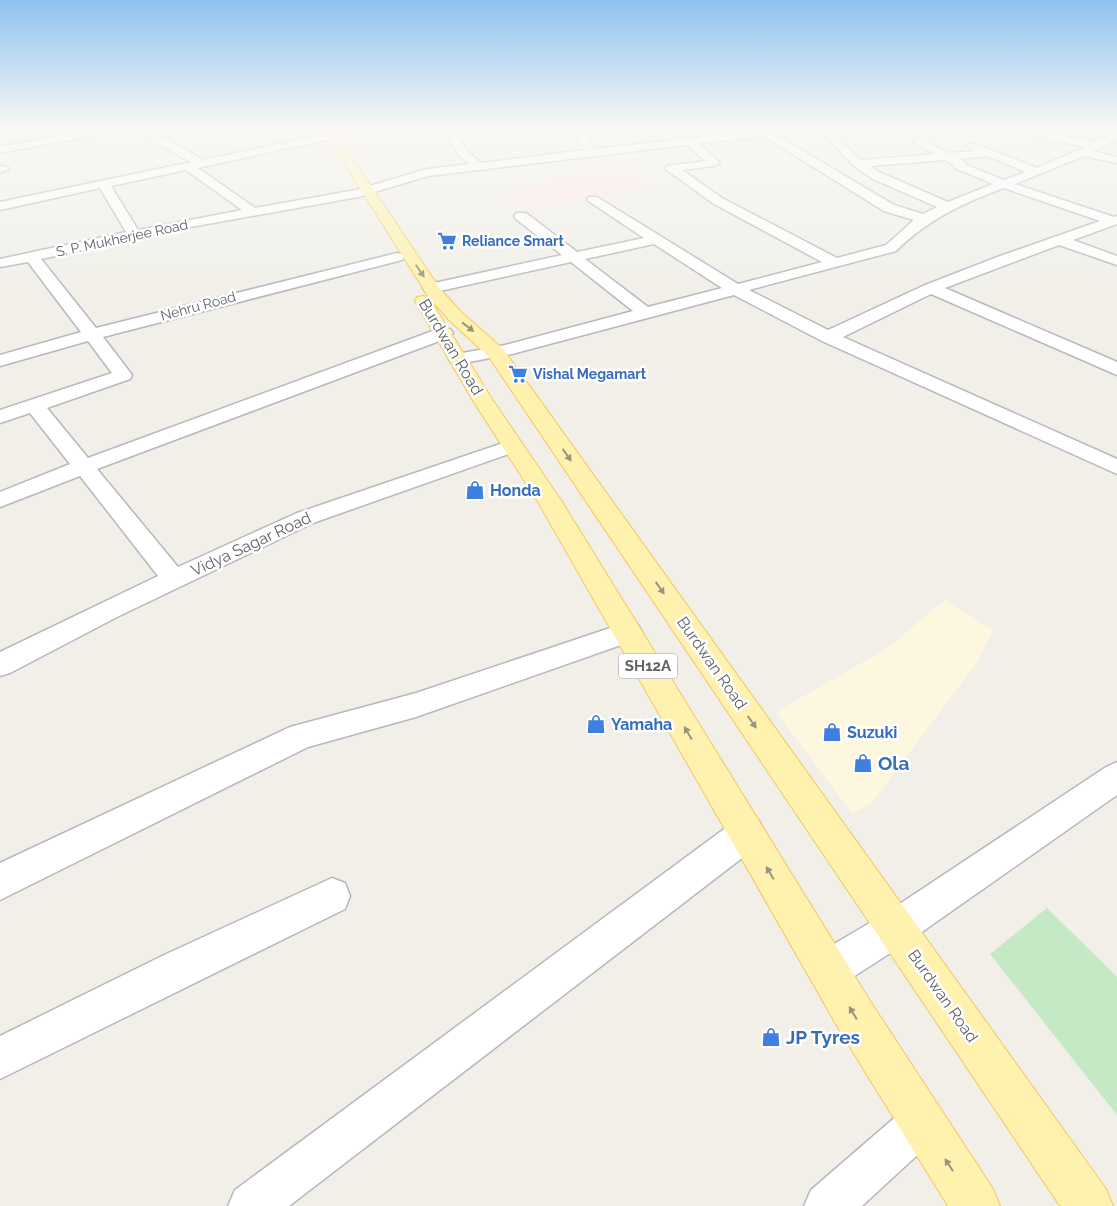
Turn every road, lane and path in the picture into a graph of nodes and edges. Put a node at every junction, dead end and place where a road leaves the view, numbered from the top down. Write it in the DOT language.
graph roads {
  1 [pos="103,184"];
  2 [pos="104,184"];
  3 [pos="214,184"];
  4 [pos="357,184"];
  5 [pos="388,184"];
  6 [pos="694,184"];
  7 [pos="850,184"];
  8 [pos="897,184"];
  9 [pos="1003,184"];
  10 [pos="362,192"];
  11 [pos="593,200"];
  12 [pos="0,206"];
  13 [pos="948,206"];
  14 [pos="253,212"];
  15 [pos="521,216"];
  16 [pos="924,219"];
  17 [pos="1114,222"];
  18 [pos="134,235"];
  19 [pos="655,240"];
  20 [pos="1060,240"];
  21 [pos="31,256"];
  22 [pos="403,256"];
  23 [pos="573,257"];
  24 [pos="1117,261"];
  25 [pos="0,263"];
  26 [pos="836,263"];
  27 [pos="431,288"];
  28 [pos="931,288"];
  29 [pos="735,289"];
  30 [pos="646,314"];
  31 [pos="444,334"];
  32 [pos="92,335"];
  33 [pos="828,337"];
  34 [pos="496,353"];
  35 [pos="458,359"];
  36 [pos="0,361"];
  37 [pos="1117,369"];
  38 [pos="34,405"];
  39 [pos="0,417"];
  40 [pos="512,446"];
  41 [pos="84,467"];
  42 [pos="1117,467"];
  43 [pos="0,500"];
  44 [pos="174,579"];
  45 [pos="628,632"];
  46 [pos="0,664"];
  47 [pos="1117,777"];
  48 [pos="747,833"];
  49 [pos="0,882"];
  50 [pos="332,896"];
  51 [pos="896,928"];
  52 [pos="828,970"];
  53 [pos="0,1058"];
  54 [pos="922,1122"];
  55 [pos="251,1206"];
  56 [pos="827,1206"];
  57 [pos="976,1206"];
  58 [pos="1089,1206"];
  1 -- 12 [label="street"];
  2 -- 18 [label="street"];
  3 -- 14 [label="street"];
  4 -- 10 [label="main road, Burdwan Road / SH12A"];
  5 -- 10 [label="street, S. P. Mukherjee Road"];
  6 -- 26 [label="street"];
  7 -- 16 [label="street"];
  8 -- 13 [label="street"];
  9 -- 13 [label="street"];
  9 -- 17 [label="street"];
  10 -- 14 [label="street, S. P. Mukherjee Road"];
  10 -- 22 [label="main road, Burdwan Road / SH12A"];
  11 -- 19 [label="street"];
  13 -- 16 [label="street"];
  14 -- 18 [label="street, S. P. Mukherjee Road"];
  15 -- 23 [label="street"];
  16 -- 26 [label="street"];
  17 -- 20 [label="street"];
  18 -- 21 [label="street, S. P. Mukherjee Road"];
  19 -- 23 [label="street"];
  19 -- 29 [label="street"];
  20 -- 24 [label="street"];
  20 -- 28 [label="street"];
  21 -- 25 [label="street, S. P. Mukherjee Road"];
  21 -- 32 [label="street"];
  22 -- 27 [label="main road, Burdwan Road / SH12A, one-way"];
  22 -- 31 [label="main road, Burdwan Road / SH12A"];
  22 -- 32 [label="street, Nehru Road"];
  23 -- 27 [label="street"];
  23 -- 30 [label="street"];
  26 -- 29 [label="street"];
  27 -- 34 [label="main road, Burdwan Road / SH12A, one-way"];
  28 -- 33 [label="street"];
  28 -- 37 [label="street"];
  29 -- 30 [label="street"];
  29 -- 33 [label="street"];
  30 -- 34 [label="street"];
  31 -- 35 [label="main road, Burdwan Road / SH12A"];
  31 -- 41 [label="street"];
  32 -- 36 [label="street, Nehru Road"];
  32 -- 38 [label="street"];
  33 -- 42 [label="street"];
  34 -- 35 [label="street"];
  34 -- 51 [label="main road, Burdwan Road / SH12A, one-way"];
  35 -- 40 [label="main road, Burdwan Road / SH12A"];
  38 -- 39 [label="street"];
  38 -- 41 [label="street"];
  40 -- 44 [label="street, Vidya Sagar Road"];
  40 -- 45 [label="main road, Burdwan Road / SH12A"];
  41 -- 43 [label="street"];
  41 -- 44 [label="street"];
  44 -- 46 [label="street, Vidya Sagar Road"];
  48 -- 45 [label="main road, Burdwan Road / SH12A, one-way"];
  45 -- 49 [label="street"];
  47 -- 51 [label="street"];
  52 -- 48 [label="main road, Burdwan Road / SH12A, one-way"];
  48 -- 55 [label="street"];
  50 -- 53 [label="street"];
  51 -- 52 [label="street"];
  51 -- 58 [label="main road, Burdwan Road / SH12A"];
  54 -- 52 [label="main road, Burdwan Road / SH12A, one-way"];
  54 -- 56 [label="street"];
  57 -- 54 [label="main road, Burdwan Road / SH12A, one-way"];
}
